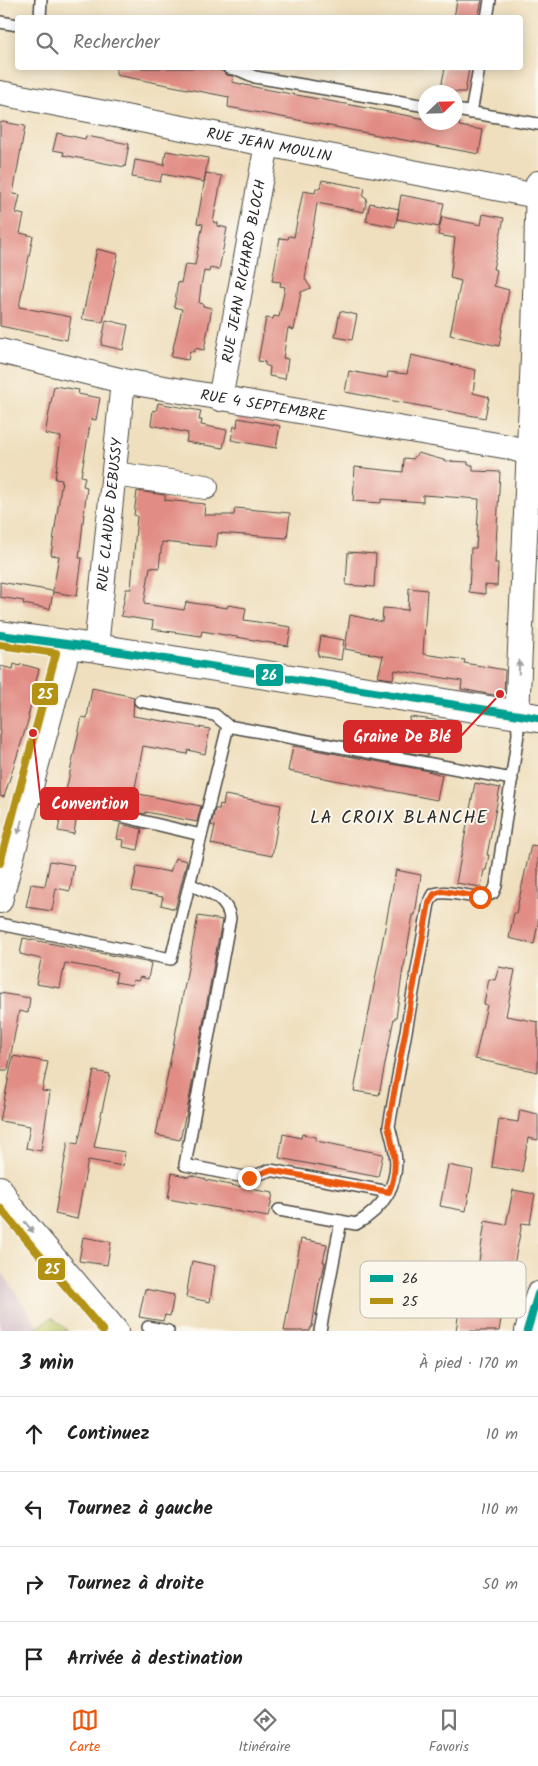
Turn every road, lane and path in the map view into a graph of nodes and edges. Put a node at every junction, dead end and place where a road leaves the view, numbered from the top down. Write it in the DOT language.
graph roads {
  1 [pos="41,0"];
  2 [pos="490,0"];
  3 [pos="40,15"];
  4 [pos="488,15"];
  5 [pos="0,22"];
  6 [pos="15,24"];
  7 [pos="239,70"];
  8 [pos="478,70"];
  9 [pos="0,93"];
  10 [pos="418,105"];
  11 [pos="538,124"];
  12 [pos="267,144"];
  13 [pos="538,182"];
  14 [pos="538,196"];
  15 [pos="536,334"];
  16 [pos="0,351"];
  17 [pos="124,381"];
  18 [pos="220,398"];
  19 [pos="528,453"];
  20 [pos="114,474"];
  21 [pos="206,487"];
  22 [pos="531,569"];
  23 [pos="0,635"];
  24 [pos="69,645"];
  25 [pos="96,648"];
  26 [pos="140,701"];
  27 [pos="528,717"];
  28 [pos="228,726"];
  29 [pos="512,779"];
  30 [pos="29,794"];
  31 [pos="201,835"];
  32 [pos="189,884"];
  33 [pos="0,901"];
  34 [pos="0,924"];
  35 [pos="0,1188"];
  36 [pos="389,1192"];
  37 [pos="279,1210"];
  38 [pos="341,1221"];
  39 [pos="538,1294"];
  40 [pos="148,1327"];
  41 [pos="116,1331"];
  42 [pos="168,1331"];
  43 [pos="320,1331"];
  44 [pos="528,1331"];
  1 -- 3 [label="lane"];
  2 -- 4 [label="lane"];
  5 -- 6 [label="lane"];
  7 -- 10 [label="lane"];
  8 -- 11 [label="lane"];
  9 -- 12 [label="street, RUE JEAN MOULIN"];
  12 -- 14 [label="street, RUE JEAN MOULIN"];
  12 -- 18 [label="street, RUE JEAN RICHARD BLOCH"];
  13 -- 14 [label="street"];
  14 -- 15 [label="street"];
  15 -- 19 [label="street"];
  16 -- 17 [label="street, RUE 4 SEPTEMBRE"];
  17 -- 18 [label="street, RUE 4 SEPTEMBRE"];
  17 -- 20 [label="street, RUE CLAUDE DEBUSSY"];
  18 -- 19 [label="street, RUE 4 SEPTEMBRE"];
  19 -- 22 [label="street"];
  20 -- 21 [label="street"];
  20 -- 25 [label="street, RUE CLAUDE DEBUSSY"];
  27 -- 22 [label="street, one-way"];
  23 -- 24 [label="street"];
  24 -- 25 [label="street"];
  24 -- 30 [label="street"];
  25 -- 27 [label="street"];
  26 -- 28 [label="lane"];
  27 -- 29 [label="lane"];
  28 -- 29 [label="lane"];
  28 -- 31 [label="lane"];
  29 -- 36 [label="lane"];
  30 -- 31 [label="lane"];
  30 -- 33 [label="street, one-way"];
  31 -- 32 [label="lane"];
  32 -- 34 [label="lane"];
  32 -- 36 [label="lane"];
  35 -- 41 [label="street, one-way"];
  36 -- 38 [label="lane"];
  37 -- 38 [label="lane"];
  38 -- 43 [label="lane"];
  39 -- 44 [label="street"];
  40 -- 42 [label="lane"];
}
